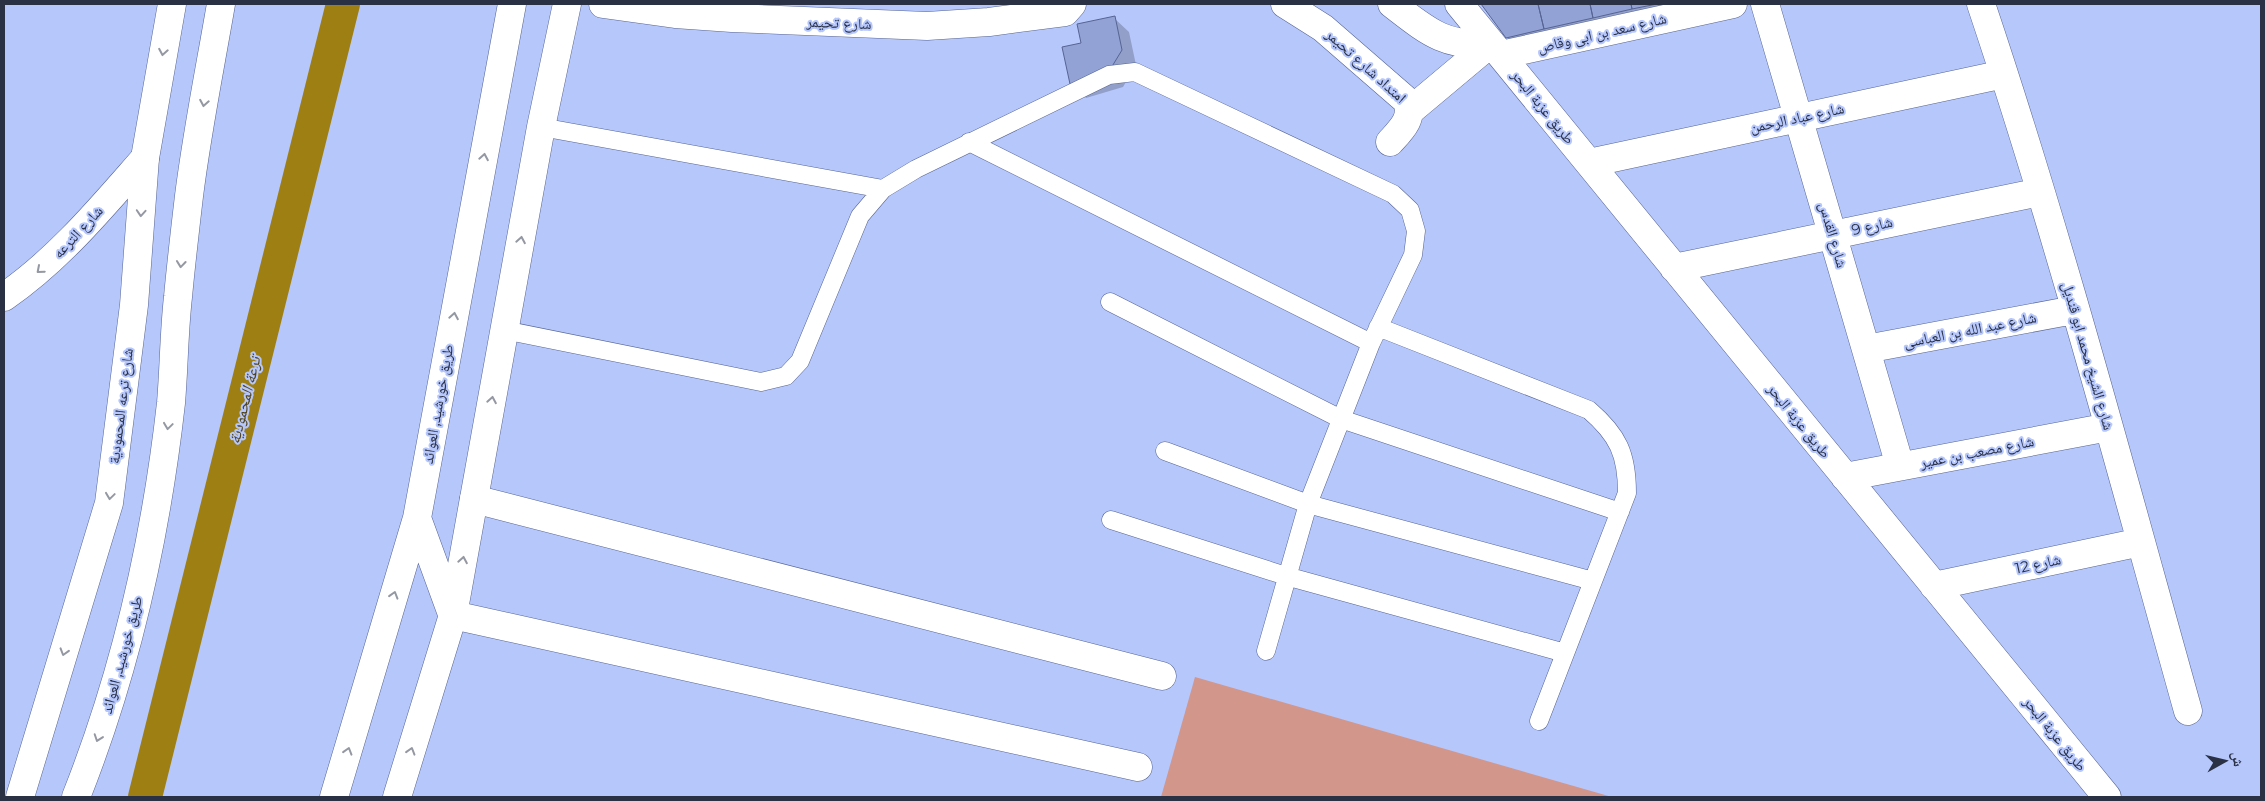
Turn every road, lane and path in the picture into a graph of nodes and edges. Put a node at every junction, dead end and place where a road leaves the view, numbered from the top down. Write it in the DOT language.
graph roads {
  1 [pos="172,4"];
  2 [pos="221,4"];
  3 [pos="512,4"];
  4 [pos="567,4"];
  5 [pos="603,4"];
  6 [pos="1072,4"];
  7 [pos="1284,4"];
  8 [pos="1392,4"];
  9 [pos="1459,4"];
  10 [pos="1733,4"];
  11 [pos="1765,4"];
  12 [pos="1981,4"];
  13 [pos="786,12"];
  14 [pos="1496,49"];
  15 [pos="2004,74"];
  16 [pos="1411,110"];
  17 [pos="1799,118"];
  18 [pos="541,127"];
  19 [pos="969,142"];
  20 [pos="1390,142"];
  21 [pos="145,158"];
  22 [pos="1589,163"];
  23 [pos="882,189"];
  24 [pos="2040,192"];
  25 [pos="1833,234"];
  26 [pos="1674,268"];
  27 [pos="4,297"];
  28 [pos="1110,302"];
  29 [pos="2074,310"];
  30 [pos="504,330"];
  31 [pos="1375,335"];
  32 [pos="1866,350"];
  33 [pos="1341,419"];
  34 [pos="2109,427"];
  35 [pos="1165,451"];
  36 [pos="1900,466"];
  37 [pos="1845,477"];
  38 [pos="474,499"];
  39 [pos="1308,504"];
  40 [pos="1620,512"];
  41 [pos="417,518"];
  42 [pos="1111,520"];
  43 [pos="2141,542"];
  44 [pos="1286,576"];
  45 [pos="1593,581"];
  46 [pos="1934,586"];
  47 [pos="453,615"];
  48 [pos="1266,651"];
  49 [pos="1565,653"];
  50 [pos="1162,676"];
  51 [pos="2188,712"];
  52 [pos="1539,721"];
  53 [pos="1138,766"];
  54 [pos="20,797"];
  55 [pos="76,797"];
  56 [pos="334,797"];
  57 [pos="397,797"];
  58 [pos="2108,797"];
  1 -- 21 [label="street, شارع ترعه المحمودية, one-way"];
  2 -- 55 [label="street, طريق خورشيد, العوائد, one-way"];
  41 -- 3 [label="street, طريق خورشيد, العوائد, one-way"];
  4 -- 18 [label="street"];
  5 -- 13 [label="street, شارع تحيمر"];
  6 -- 13 [label="street, شارع تحيمر"];
  7 -- 16 [label="street, امتداد شارع تحيمر"];
  8 -- 14 [label="street"];
  9 -- 14 [label="street, طريق عزبة البحر"];
  10 -- 14 [label="street, شارع سعد بن ابى وقاص"];
  11 -- 17 [label="street, شارع القدس"];
  12 -- 15 [label="street, شارع الشيخ محمد ابو قنديل"];
  14 -- 16 [label="street"];
  14 -- 22 [label="street, طريق عزبة البحر"];
  15 -- 17 [label="street, شارع عباد الرحمن"];
  15 -- 24 [label="street, شارع الشيخ محمد ابو قنديل"];
  16 -- 20 [label="street, امتداد شارع تحيمر"];
  17 -- 22 [label="street, شارع عباد الرحمن"];
  17 -- 25 [label="street, شارع القدس"];
  18 -- 23 [label="lane"];
  30 -- 18 [label="street, one-way"];
  19 -- 23 [label="lane"];
  19 -- 31 [label="lane"];
  19 -- 31 [label="lane"];
  21 -- 27 [label="street, شارع الترعه, one-way"];
  21 -- 54 [label="street, شارع ترعه المحمودية, one-way"];
  22 -- 26 [label="street, طريق عزبة البحر"];
  23 -- 30 [label="lane"];
  24 -- 25 [label="street, شارع 9"];
  24 -- 29 [label="street, شارع الشيخ محمد ابو قنديل"];
  25 -- 26 [label="street, شارع 9"];
  25 -- 32 [label="street, شارع القدس"];
  26 -- 37 [label="street, طريق عزبة البحر"];
  28 -- 33 [label="lane"];
  29 -- 32 [label="street, شارع عبد الله بن العباسى"];
  29 -- 34 [label="street, شارع الشيخ محمد ابو قنديل"];
  38 -- 30 [label="street, one-way"];
  31 -- 33 [label="lane"];
  31 -- 40 [label="lane"];
  32 -- 36 [label="street, شارع القدس"];
  33 -- 39 [label="lane"];
  33 -- 40 [label="lane"];
  34 -- 36 [label="street, شارع مصعب بن عمير"];
  34 -- 43 [label="street, شارع الشيخ محمد ابو قنديل"];
  35 -- 39 [label="lane"];
  36 -- 37 [label="street, شارع مصعب بن عمير"];
  37 -- 46 [label="street, طريق عزبة البحر"];
  47 -- 38 [label="street, one-way"];
  38 -- 50 [label="street"];
  39 -- 44 [label="lane"];
  39 -- 45 [label="lane"];
  40 -- 45 [label="lane"];
  41 -- 47 [label="street"];
  56 -- 41 [label="street, طريق خورشيد, العوائد, one-way"];
  42 -- 44 [label="lane"];
  43 -- 46 [label="street, شارع 12"];
  43 -- 51 [label="street, شارع الشيخ محمد ابو قنديل"];
  44 -- 48 [label="lane"];
  44 -- 49 [label="lane"];
  45 -- 49 [label="lane"];
  46 -- 58 [label="street, طريق عزبة البحر"];
  47 -- 53 [label="street"];
  57 -- 47 [label="street, one-way"];
  49 -- 52 [label="lane"];
}
